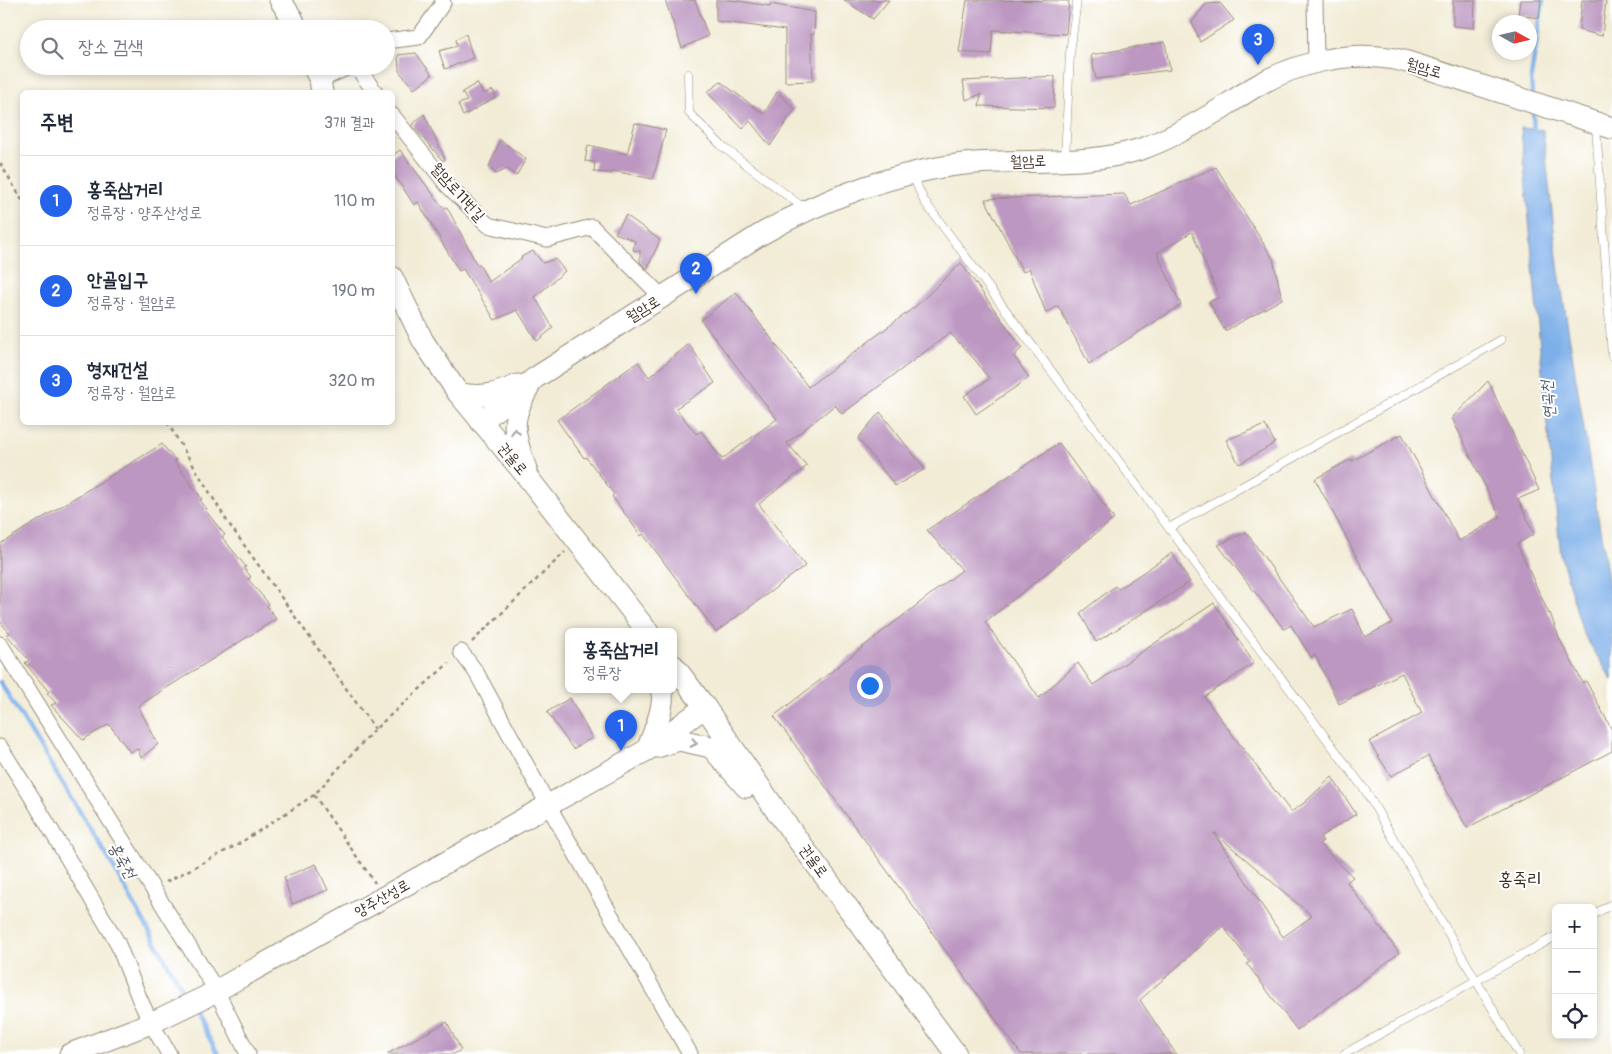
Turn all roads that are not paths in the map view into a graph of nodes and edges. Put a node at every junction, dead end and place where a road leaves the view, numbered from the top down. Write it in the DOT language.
graph roads {
  1 [pos="280,0"];
  2 [pos="442,0"];
  3 [pos="1077,0"];
  4 [pos="1315,0"];
  5 [pos="293,20"];
  6 [pos="395,40"];
  7 [pos="1316,62"];
  8 [pos="688,74"];
  9 [pos="330,75"];
  10 [pos="363,75"];
  11 [pos="318,80"];
  12 [pos="374,90"];
  13 [pos="395,119"];
  14 [pos="1604,125"];
  15 [pos="1065,160"];
  16 [pos="912,174"];
  17 [pos="807,210"];
  18 [pos="395,283"];
  19 [pos="662,297"];
  20 [pos="1500,340"];
  21 [pos="1612,356"];
  22 [pos="535,378"];
  23 [pos="458,393"];
  24 [pos="482,422"];
  25 [pos="529,479"];
  26 [pos="1169,528"];
  27 [pos="618,594"];
  28 [pos="632,628"];
  29 [pos="645,628"];
  30 [pos="0,644"];
  31 [pos="461,652"];
  32 [pos="677,670"];
  33 [pos="662,693"];
  34 [pos="705,707"];
  35 [pos="0,747"];
  36 [pos="647,750"];
  37 [pos="548,805"];
  38 [pos="776,809"];
  39 [pos="1612,904"];
  40 [pos="1597,913"];
  41 [pos="1552,938"];
  42 [pos="1477,980"];
  43 [pos="211,994"];
  44 [pos="151,1023"];
  45 [pos="70,1054"];
  46 [pos="169,1054"];
  47 [pos="248,1054"];
  48 [pos="690,1054"];
  49 [pos="956,1054"];
  50 [pos="1344,1054"];
  51 [pos="1519,1054"];
  1 -- 5 [label="street"];
  2 -- 6 [label="street"];
  3 -- 15 [label="lane"];
  4 -- 7 [label="street"];
  7 -- 14 [label="street, 월암로"];
  7 -- 15 [label="street, 월암로"];
  8 -- 17 [label="lane"];
  9 -- 11 [label="street"];
  10 -- 12 [label="street"];
  13 -- 19 [label="street, 월암로11번길"];
  14 -- 21 [label="lane"];
  15 -- 16 [label="street, 월암로"];
  16 -- 17 [label="street, 월암로"];
  16 -- 26 [label="lane"];
  17 -- 19 [label="street, 월암로"];
  18 -- 23 [label="street, 권율로"];
  19 -- 22 [label="street, 월암로"];
  20 -- 26 [label="lane"];
  22 -- 23 [label="street"];
  22 -- 24 [label="street, 월암로"];
  25 -- 22 [label="street, one-way"];
  23 -- 24 [label="street, 권율로"];
  24 -- 25 [label="street, 권율로"];
  25 -- 27 [label="street, 권율로"];
  26 -- 42 [label="lane"];
  27 -- 28 [label="street"];
  27 -- 29 [label="street, 권율로"];
  30 -- 43 [label="street"];
  31 -- 37 [label="street"];
  32 -- 34 [label="street, 권율로"];
  33 -- 36 [label="street"];
  34 -- 36 [label="street, 양주산성로"];
  34 -- 38 [label="street, 권율로"];
  35 -- 44 [label="street"];
  36 -- 37 [label="street, 양주산성로"];
  36 -- 38 [label="street, one-way"];
  37 -- 43 [label="street, 양주산성로"];
  37 -- 48 [label="street"];
  38 -- 49 [label="street, 권율로"];
  39 -- 40 [label="lane"];
  41 -- 42 [label="lane"];
  42 -- 50 [label="lane"];
  42 -- 51 [label="lane"];
  43 -- 44 [label="street, 양주산성로"];
  43 -- 47 [label="street"];
  44 -- 45 [label="street, 양주산성로"];
  44 -- 46 [label="street"];
}
